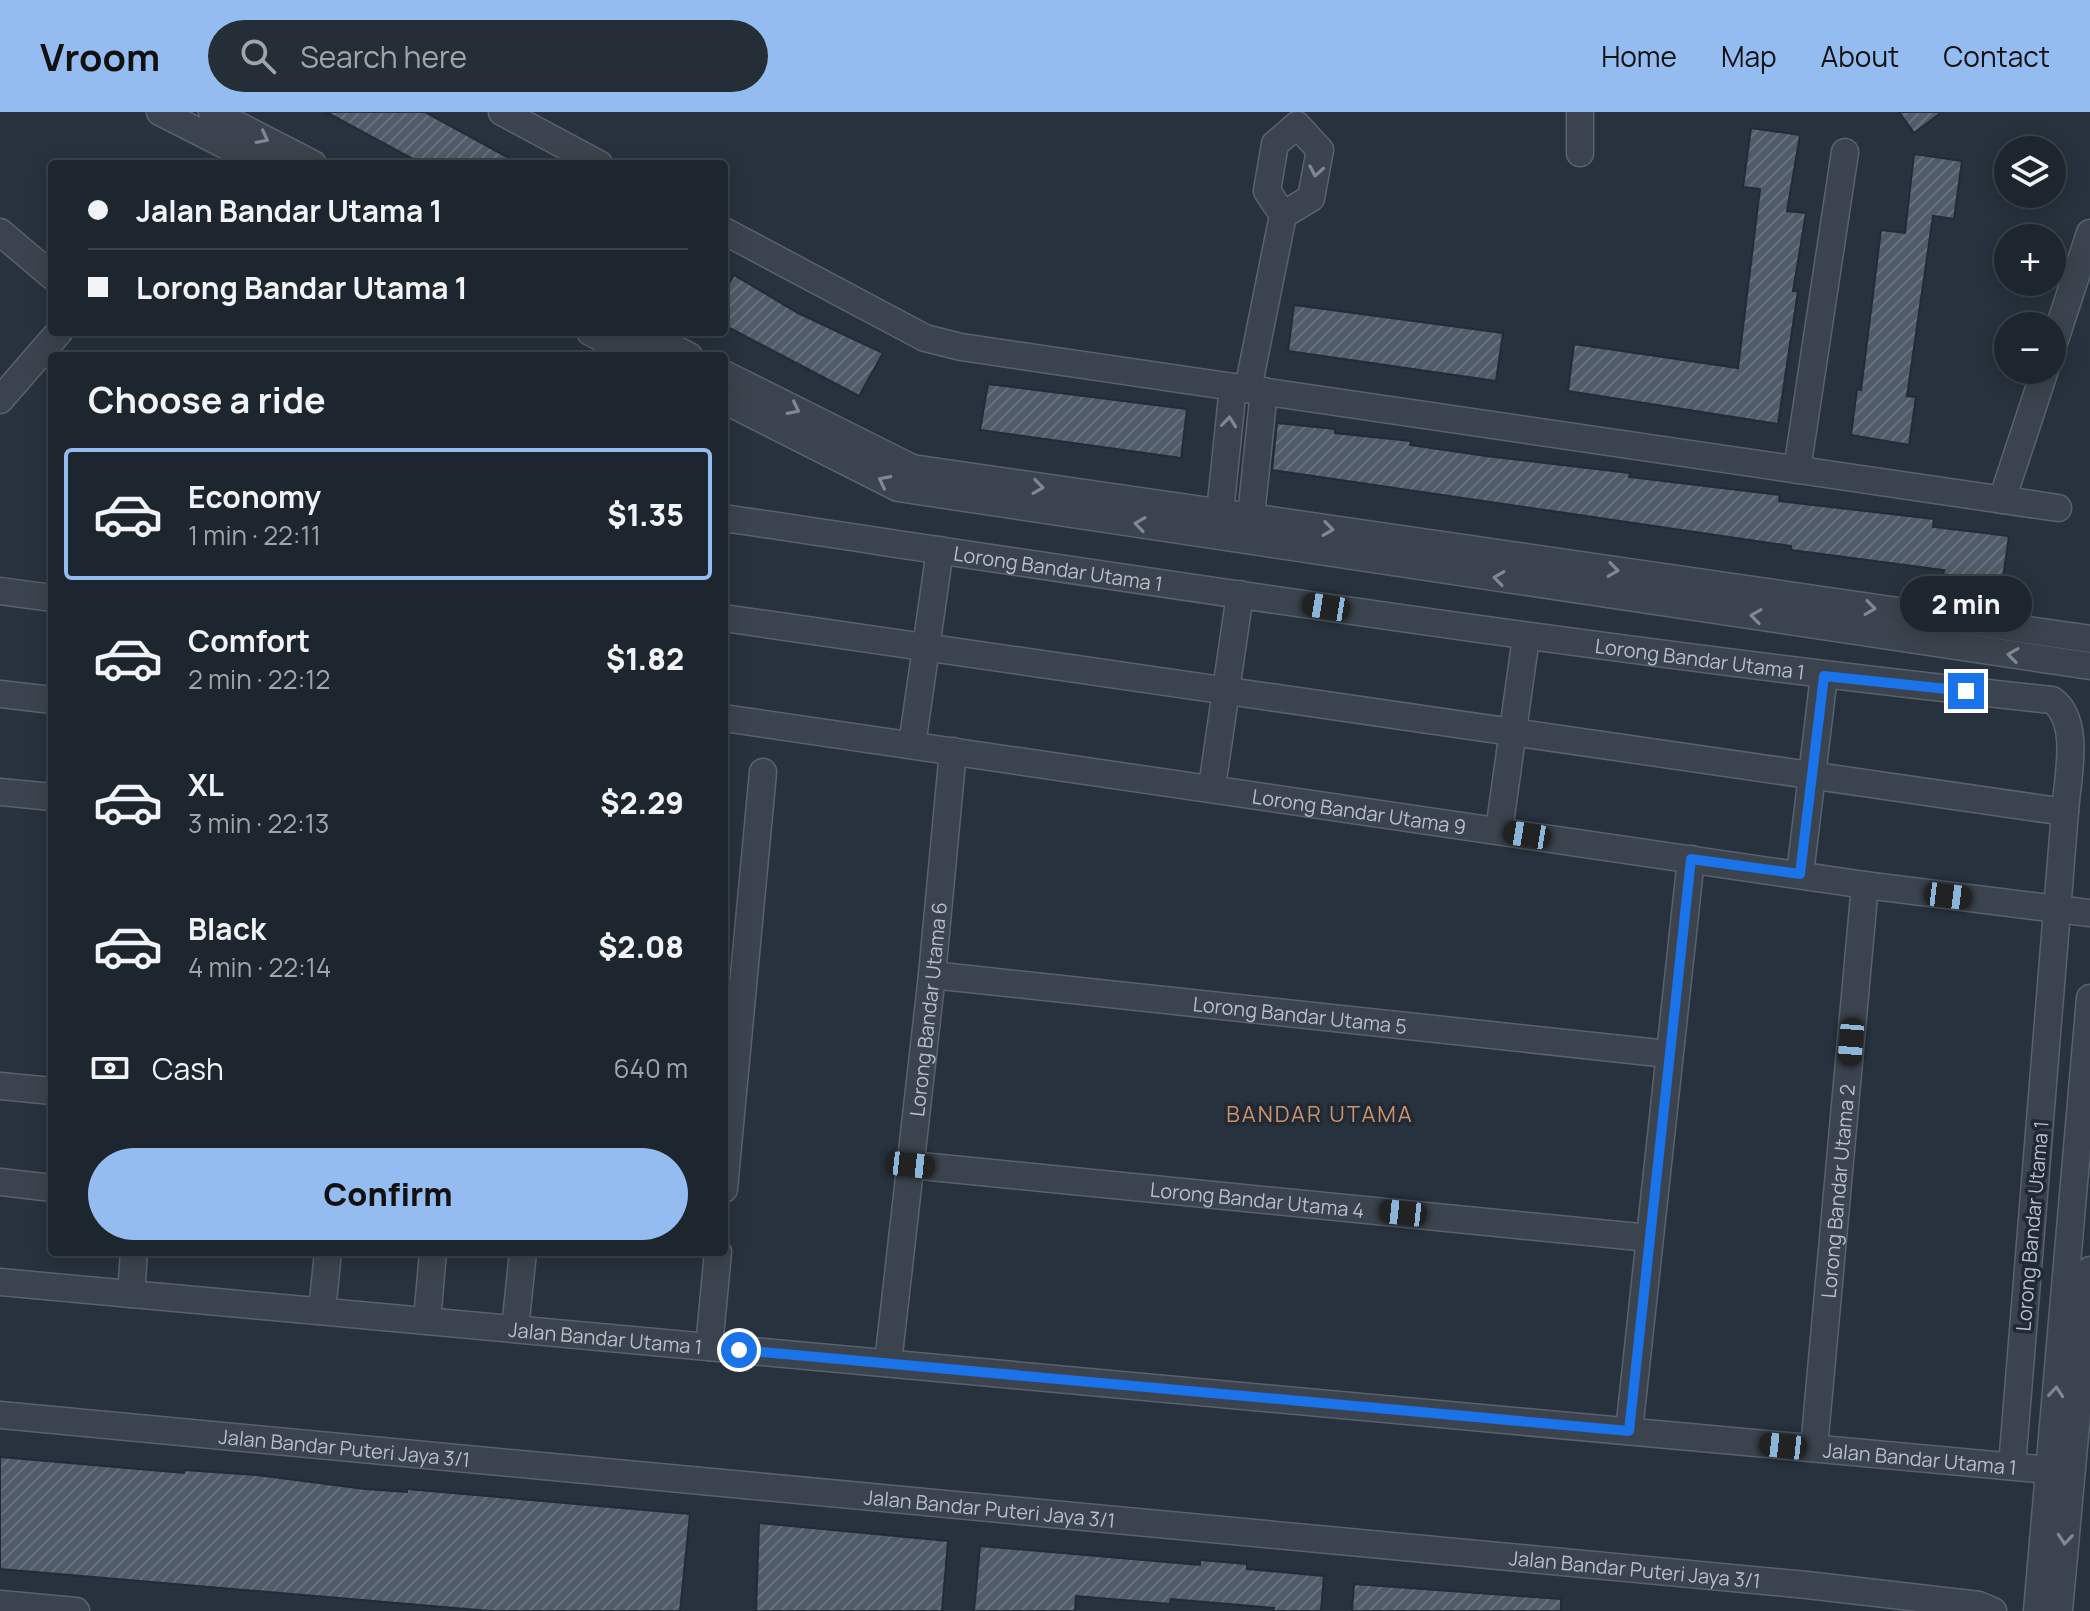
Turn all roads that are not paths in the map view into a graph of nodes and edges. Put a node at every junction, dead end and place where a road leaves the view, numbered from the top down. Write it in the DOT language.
graph roads {
  1 [pos="160,112"];
  2 [pos="212,112"];
  3 [pos="502,112"];
  4 [pos="1580,112"];
  5 [pos="1845,152"];
  6 [pos="1580,153"];
  7 [pos="254,160"];
  8 [pos="305,160"];
  9 [pos="592,160"];
  10 [pos="1283,215"];
  11 [pos="728,233"];
  12 [pos="2090,233"];
  13 [pos="5,246"];
  14 [pos="48,273"];
  15 [pos="2064,312"];
  16 [pos="56,336"];
  17 [pos="605,336"];
  18 [pos="644,346"];
  19 [pos="671,352"];
  20 [pos="728,376"];
  21 [pos="2040,384"];
  22 [pos="1248,389"];
  23 [pos="0,400"];
  24 [pos="728,402"];
  25 [pos="1797,470"];
  26 [pos="1224,474"];
  27 [pos="1255,478"];
  28 [pos="2002,500"];
  29 [pos="2058,508"];
  30 [pos="728,519"];
  31 [pos="1218,524"];
  32 [pos="1250,529"];
  33 [pos="940,550"];
  34 [pos="0,591"];
  35 [pos="1240,594"];
  36 [pos="48,597"];
  37 [pos="728,619"];
  38 [pos="1526,637"];
  39 [pos="2090,639"];
  40 [pos="926,647"];
  41 [pos="2090,666"];
  42 [pos="1824,676"];
  43 [pos="1226,690"];
  44 [pos="0,694"];
  45 [pos="48,700"];
  46 [pos="728,719"];
  47 [pos="1513,732"];
  48 [pos="912,745"];
  49 [pos="953,751"];
  50 [pos="763,772"];
  51 [pos="1812,775"];
  52 [pos="1212,787"];
  53 [pos="0,792"];
  54 [pos="48,797"];
  55 [pos="2065,812"];
  56 [pos="1499,831"];
  57 [pos="1691,859"];
  58 [pos="1800,874"];
  59 [pos="1865,885"];
  60 [pos="2059,910"];
  61 [pos="2090,913"];
  62 [pos="932,975"];
  63 [pos="2090,998"];
  64 [pos="1668,1054"];
  65 [pos="0,1086"];
  66 [pos="48,1091"];
  67 [pos="728,1146"];
  68 [pos="911,1165"];
  69 [pos="0,1182"];
  70 [pos="48,1188"];
  71 [pos="1649,1238"];
  72 [pos="134,1256"];
  73 [pos="328,1256"];
  74 [pos="433,1256"];
  75 [pos="523,1256"];
  76 [pos="718,1256"];
  77 [pos="2090,1270"];
  78 [pos="0,1282"];
  79 [pos="131,1294"];
  80 [pos="322,1311"];
  81 [pos="427,1321"];
  82 [pos="515,1329"];
  83 [pos="709,1347"];
  84 [pos="888,1363"];
  85 [pos="2085,1375"];
  86 [pos="0,1415"];
  87 [pos="1629,1431"];
  88 [pos="1814,1448"];
  89 [pos="2012,1466"];
  90 [pos="2060,1471"];
  91 [pos="1806,1598"];
  92 [pos="0,1604"];
  93 [pos="2048,1607"];
  94 [pos="1986,1608"];
  95 [pos="76,1611"];
  1 -- 7 [label="street"];
  2 -- 8 [label="street, one-way"];
  3 -- 9 [label="street"];
  4 -- 6 [label="street"];
  5 -- 25 [label="street"];
  10 -- 22 [label="street"];
  11 -- 22 [label="street"];
  12 -- 15 [label="street"];
  13 -- 14 [label="street"];
  16 -- 23 [label="street"];
  17 -- 18 [label="street"];
  18 -- 19 [label="street"];
  20 -- 31 [label="street, one-way"];
  21 -- 28 [label="street"];
  22 -- 25 [label="street"];
  26 -- 22 [label="street, one-way"];
  22 -- 27 [label="street"];
  31 -- 24 [label="street, one-way"];
  25 -- 28 [label="street"];
  26 -- 27 [label="street"];
  26 -- 31 [label="street"];
  27 -- 32 [label="street"];
  28 -- 29 [label="street"];
  30 -- 33 [label="street, Lorong Bandar Utama 1"];
  31 -- 32 [label="street"];
  32 -- 39 [label="street, one-way"];
  41 -- 32 [label="street, one-way"];
  33 -- 35 [label="street, Lorong Bandar Utama 1"];
  33 -- 40 [label="street"];
  34 -- 36 [label="street"];
  35 -- 38 [label="street, Lorong Bandar Utama 1"];
  35 -- 43 [label="street"];
  37 -- 40 [label="street"];
  38 -- 42 [label="street, Lorong Bandar Utama 1"];
  38 -- 47 [label="street"];
  40 -- 43 [label="street"];
  40 -- 48 [label="street"];
  42 -- 51 [label="street"];
  42 -- 55 [label="street, Lorong Bandar Utama 1"];
  43 -- 47 [label="street"];
  43 -- 52 [label="street"];
  44 -- 45 [label="street"];
  46 -- 48 [label="street, Lorong Bandar Utama 9"];
  47 -- 51 [label="street"];
  47 -- 56 [label="street"];
  48 -- 49 [label="street, Lorong Bandar Utama 9"];
  49 -- 52 [label="street, Lorong Bandar Utama 9"];
  49 -- 62 [label="street, Lorong Bandar Utama 6"];
  50 -- 67 [label="street"];
  51 -- 55 [label="street"];
  51 -- 58 [label="street"];
  52 -- 56 [label="street, Lorong Bandar Utama 9"];
  53 -- 54 [label="street"];
  55 -- 60 [label="street, Lorong Bandar Utama 1"];
  56 -- 57 [label="street, Lorong Bandar Utama 9"];
  57 -- 58 [label="street, Lorong Bandar Utama 9"];
  57 -- 64 [label="street"];
  58 -- 59 [label="street, Lorong Bandar Utama 9"];
  59 -- 60 [label="street, Lorong Bandar Utama 9"];
  59 -- 88 [label="street, Lorong Bandar Utama 2"];
  60 -- 61 [label="street, Lorong Bandar Utama 9"];
  60 -- 89 [label="street, Lorong Bandar Utama 1"];
  62 -- 64 [label="street, Lorong Bandar Utama 5"];
  62 -- 68 [label="street, Lorong Bandar Utama 6"];
  90 -- 63 [label="street, one-way"];
  64 -- 71 [label="street"];
  65 -- 66 [label="street"];
  68 -- 71 [label="street, Lorong Bandar Utama 4"];
  68 -- 84 [label="street, Lorong Bandar Utama 6"];
  69 -- 70 [label="street"];
  71 -- 87 [label="street"];
  72 -- 79 [label="street"];
  73 -- 80 [label="street"];
  74 -- 81 [label="street"];
  75 -- 82 [label="street"];
  76 -- 83 [label="street"];
  77 -- 85 [label="street"];
  78 -- 79 [label="street, Jalan Bandar Utama 1"];
  79 -- 80 [label="street, Jalan Bandar Utama 1"];
  80 -- 81 [label="street, Jalan Bandar Utama 1"];
  81 -- 82 [label="street, Jalan Bandar Utama 1"];
  82 -- 83 [label="street, Jalan Bandar Utama 1"];
  83 -- 84 [label="street, Jalan Bandar Utama 1"];
  84 -- 87 [label="street, Jalan Bandar Utama 1"];
  85 -- 90 [label="street"];
  86 -- 91 [label="street, Jalan Bandar Puteri Jaya 3/1"];
  87 -- 88 [label="street, Jalan Bandar Utama 1"];
  88 -- 89 [label="street, Jalan Bandar Utama 1"];
  89 -- 90 [label="street, Jalan Bandar Utama 1"];
  90 -- 93 [label="street"];
  91 -- 94 [label="street, Jalan Bandar Puteri Jaya 3/1"];
  92 -- 95 [label="street"];
}
